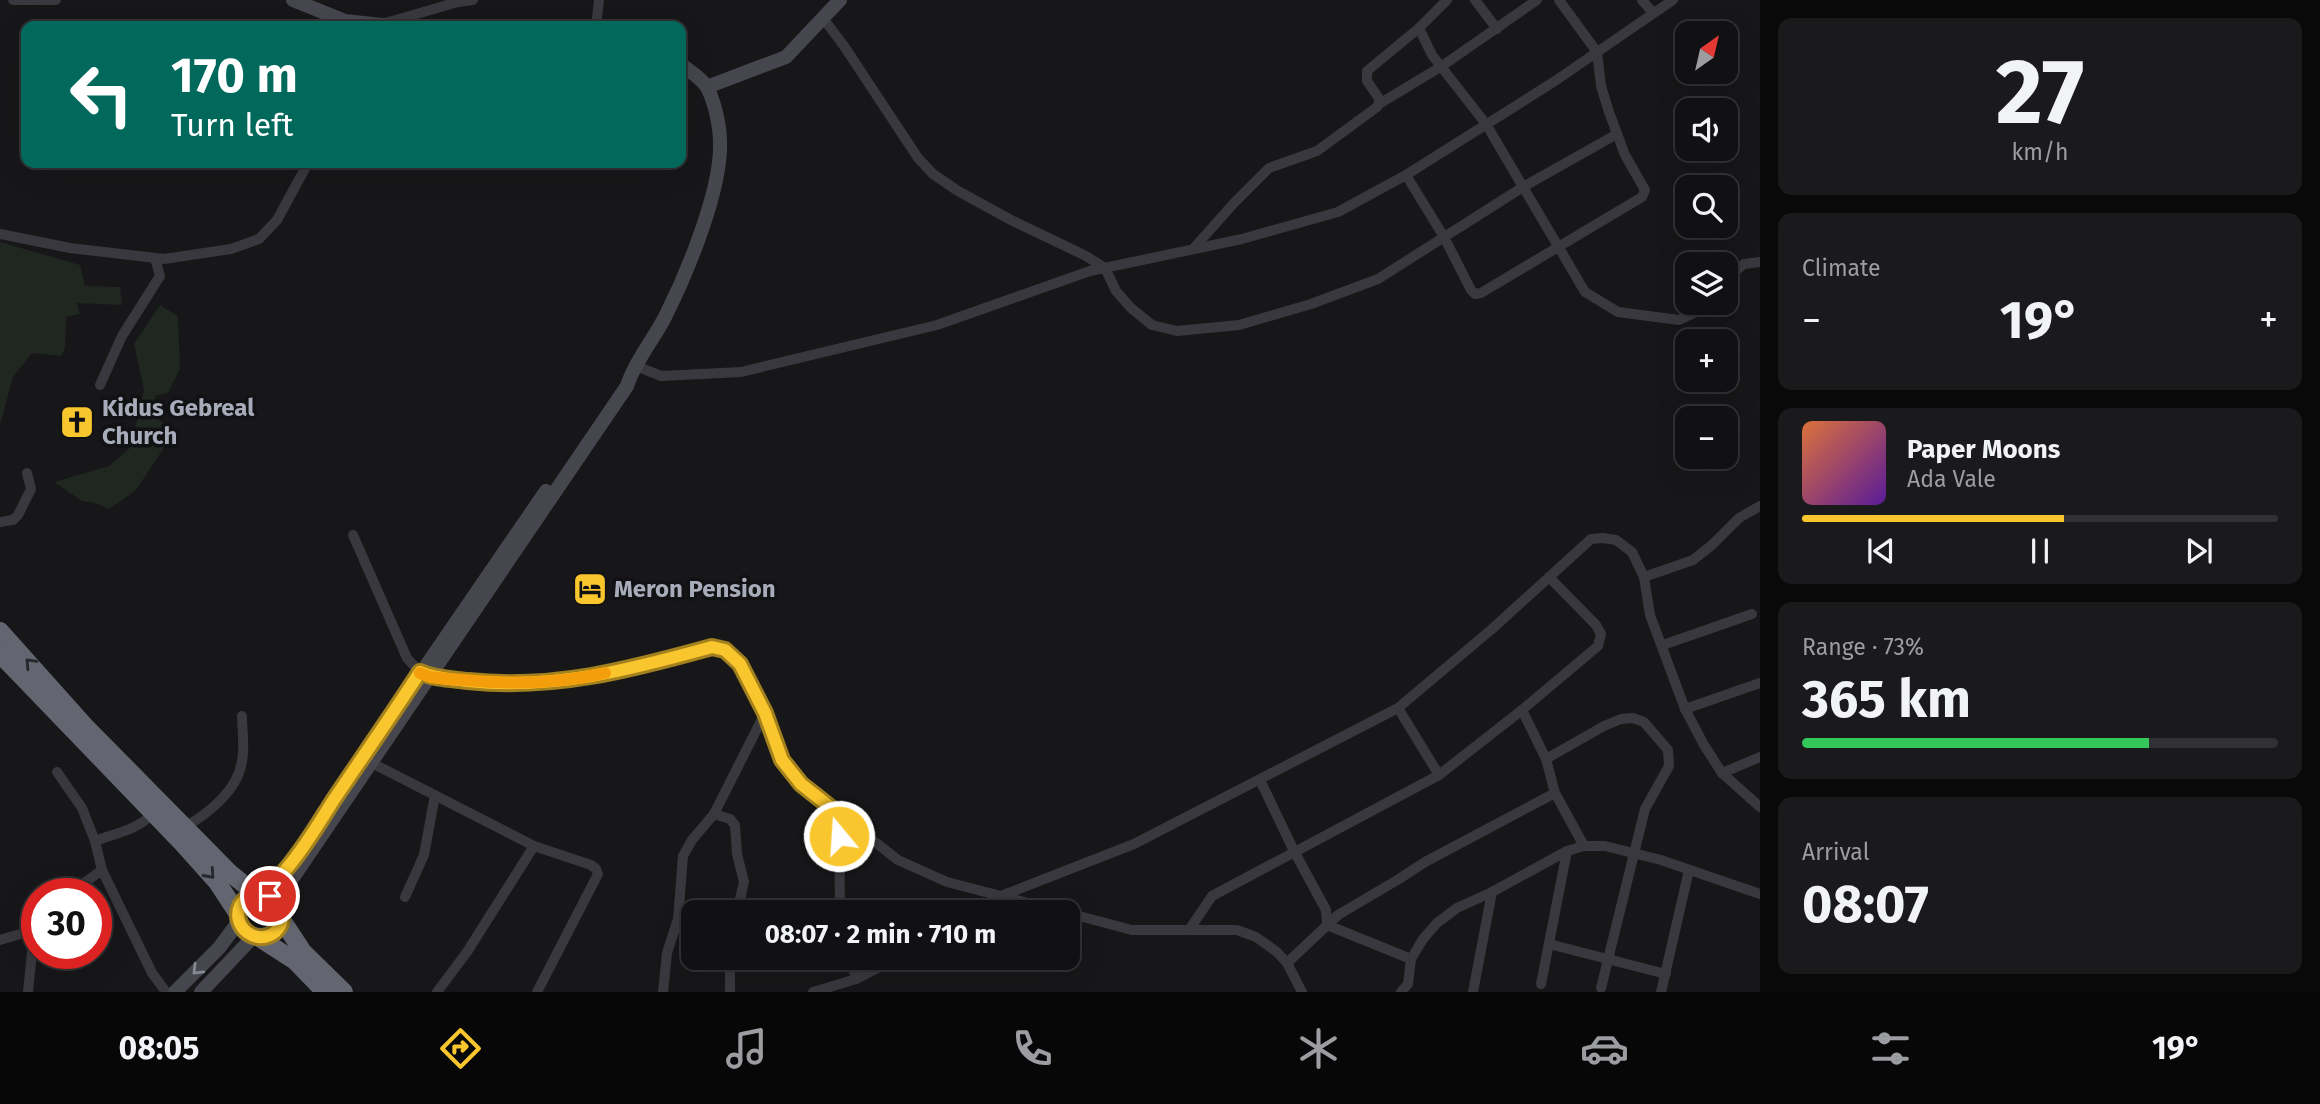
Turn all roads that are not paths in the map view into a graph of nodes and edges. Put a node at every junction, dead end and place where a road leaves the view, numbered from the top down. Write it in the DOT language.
graph roads {
  1 [pos="13,0"];
  2 [pos="56,0"];
  3 [pos="293,0"];
  4 [pos="472,0"];
  5 [pos="599,0"];
  6 [pos="840,0"];
  7 [pos="1447,0"];
  8 [pos="1475,0"];
  9 [pos="1537,0"];
  10 [pos="1559,0"];
  11 [pos="1642,0"];
  12 [pos="1673,0"];
  13 [pos="1653,13"];
  14 [pos="823,18"];
  15 [pos="338,21"];
  16 [pos="393,21"];
  17 [pos="597,21"];
  18 [pos="1419,28"];
  19 [pos="1497,29"];
  20 [pos="1597,52"];
  21 [pos="1442,66"];
  22 [pos="686,68"];
  23 [pos="708,87"];
  24 [pos="1379,104"];
  25 [pos="1486,124"];
  26 [pos="1617,134"];
  27 [pos="305,168"];
  28 [pos="1406,175"];
  29 [pos="1523,187"];
  30 [pos="0,234"];
  31 [pos="1444,237"];
  32 [pos="1559,246"];
  33 [pos="1193,249"];
  34 [pos="155,258"];
  35 [pos="1760,262"];
  36 [pos="1105,268"];
  37 [pos="1738,269"];
  38 [pos="1689,315"];
  39 [pos="634,370"];
  40 [pos="100,385"];
  41 [pos="27,472"];
  42 [pos="1760,506"];
  43 [pos="0,522"];
  44 [pos="353,535"];
  45 [pos="1549,577"];
  46 [pos="1644,578"];
  47 [pos="1752,614"];
  48 [pos="0,631"];
  49 [pos="1663,645"];
  50 [pos="0,654"];
  51 [pos="425,674"];
  52 [pos="1760,683"];
  53 [pos="53,700"];
  54 [pos="1398,708"];
  55 [pos="1685,709"];
  56 [pos="1522,710"];
  57 [pos="765,713"];
  58 [pos="242,716"];
  59 [pos="82,731"];
  60 [pos="1760,757"];
  61 [pos="1546,759"];
  62 [pos="367,760"];
  63 [pos="57,772"];
  64 [pos="1722,773"];
  65 [pos="1439,775"];
  66 [pos="1260,780"];
  67 [pos="1555,793"];
  68 [pos="435,795"];
  69 [pos="1760,807"];
  70 [pos="153,813"];
  71 [pos="714,814"];
  72 [pos="839,814"];
  73 [pos="185,827"];
  74 [pos="95,841"];
  75 [pos="534,846"];
  76 [pos="1584,846"];
  77 [pos="1294,851"];
  78 [pos="1567,851"];
  79 [pos="1632,854"];
  80 [pos="102,870"];
  81 [pos="1689,870"];
  82 [pos="91,878"];
  83 [pos="1492,892"];
  84 [pos="259,894"];
  85 [pos="1760,894"];
  86 [pos="1001,896"];
  87 [pos="405,897"];
  88 [pos="740,900"];
  89 [pos="840,900"];
  90 [pos="994,900"];
  91 [pos="1016,900"];
  92 [pos="281,913"];
  93 [pos="1080,916"];
  94 [pos="239,918"];
  95 [pos="1326,925"];
  96 [pos="1189,930"];
  97 [pos="21,931"];
  98 [pos="256,937"];
  99 [pos="0,940"];
  100 [pos="1549,944"];
  101 [pos="1608,958"];
  102 [pos="1411,959"];
  103 [pos="1287,963"];
  104 [pos="30,969"];
  105 [pos="730,970"];
  106 [pos="854,970"];
  107 [pos="874,970"];
  108 [pos="1666,974"];
  109 [pos="856,979"];
  110 [pos="1541,984"];
  111 [pos="1601,988"];
  112 [pos="1303,991"];
  113 [pos="28,992"];
  114 [pos="166,992"];
  115 [pos="175,992"];
  116 [pos="201,992"];
  117 [pos="325,992"];
  118 [pos="344,992"];
  119 [pos="437,992"];
  120 [pos="537,992"];
  121 [pos="663,992"];
  122 [pos="730,992"];
  123 [pos="813,992"];
  124 [pos="1401,992"];
  125 [pos="1473,992"];
  126 [pos="1661,992"];
  1 -- 2 [label="street"];
  3 -- 15 [label="street"];
  4 -- 16 [label="street"];
  5 -- 17 [label="street"];
  6 -- 14 [label="street"];
  7 -- 18 [label="street"];
  8 -- 19 [label="street"];
  9 -- 19 [label="street"];
  10 -- 20 [label="street"];
  11 -- 13 [label="street"];
  12 -- 13 [label="street"];
  13 -- 20 [label="street"];
  14 -- 23 [label="street"];
  14 -- 36 [label="street"];
  18 -- 21 [label="street"];
  18 -- 24 [label="street"];
  19 -- 21 [label="street"];
  20 -- 25 [label="street"];
  20 -- 26 [label="street"];
  21 -- 24 [label="street"];
  21 -- 25 [label="street"];
  22 -- 23 [label="street"];
  23 -- 39 [label="street"];
  24 -- 33 [label="street"];
  25 -- 28 [label="street"];
  25 -- 29 [label="street"];
  26 -- 29 [label="street"];
  26 -- 32 [label="street"];
  27 -- 34 [label="street"];
  28 -- 31 [label="street"];
  28 -- 33 [label="street"];
  29 -- 31 [label="street"];
  29 -- 32 [label="street"];
  30 -- 34 [label="street"];
  31 -- 32 [label="street"];
  31 -- 36 [label="street"];
  32 -- 38 [label="street"];
  33 -- 36 [label="street"];
  34 -- 40 [label="street"];
  35 -- 37 [label="street"];
  36 -- 39 [label="street"];
  39 -- 51 [label="street"];
  41 -- 43 [label="street"];
  42 -- 46 [label="street"];
  44 -- 51 [label="street"];
  45 -- 46 [label="street"];
  45 -- 54 [label="street"];
  45 -- 56 [label="street"];
  46 -- 49 [label="street"];
  47 -- 49 [label="street"];
  53 -- 48 [label="highway, one-way"];
  49 -- 55 [label="street"];
  50 -- 53 [label="highway"];
  51 -- 57 [label="street"];
  51 -- 62 [label="street"];
  52 -- 55 [label="street"];
  53 -- 59 [label="highway"];
  54 -- 65 [label="street"];
  54 -- 66 [label="street"];
  55 -- 64 [label="street"];
  56 -- 61 [label="street"];
  56 -- 65 [label="street"];
  57 -- 71 [label="street"];
  57 -- 72 [label="street"];
  58 -- 73 [label="street"];
  59 -- 70 [label="highway"];
  59 -- 73 [label="highway"];
  60 -- 64 [label="street"];
  61 -- 67 [label="street"];
  61 -- 79 [label="street"];
  62 -- 68 [label="street"];
  62 -- 84 [label="street"];
  62 -- 92 [label="street"];
  63 -- 74 [label="street"];
  64 -- 69 [label="street"];
  65 -- 77 [label="street"];
  66 -- 77 [label="street"];
  66 -- 86 [label="street"];
  67 -- 76 [label="street"];
  67 -- 95 [label="street"];
  68 -- 75 [label="street"];
  68 -- 87 [label="street"];
  70 -- 74 [label="street"];
  70 -- 94 [label="highway, one-way"];
  71 -- 88 [label="street"];
  71 -- 121 [label="street"];
  72 -- 86 [label="street"];
  72 -- 89 [label="street"];
  73 -- 84 [label="highway"];
  74 -- 80 [label="street"];
  75 -- 119 [label="street"];
  75 -- 120 [label="street"];
  76 -- 78 [label="street"];
  76 -- 79 [label="street"];
  77 -- 95 [label="street"];
  77 -- 96 [label="street"];
  78 -- 83 [label="street"];
  78 -- 100 [label="street"];
  79 -- 81 [label="street"];
  79 -- 101 [label="street"];
  80 -- 82 [label="street"];
  80 -- 114 [label="street"];
  81 -- 85 [label="street"];
  81 -- 108 [label="street"];
  83 -- 102 [label="street"];
  83 -- 125 [label="street"];
  84 -- 92 [label="highway"];
  84 -- 94 [label="highway"];
  86 -- 90 [label="street"];
  86 -- 91 [label="street"];
  92 -- 98 [label="highway"];
  92 -- 118 [label="highway"];
  93 -- 96 [label="street"];
  94 -- 98 [label="highway"];
  94 -- 115 [label="street, one-way"];
  95 -- 102 [label="street"];
  95 -- 103 [label="street"];
  96 -- 103 [label="street"];
  97 -- 99 [label="street"];
  98 -- 116 [label="street"];
  98 -- 117 [label="highway"];
  100 -- 101 [label="street"];
  100 -- 110 [label="street"];
  101 -- 108 [label="street"];
  101 -- 111 [label="street"];
  102 -- 124 [label="street"];
  103 -- 112 [label="street"];
  104 -- 113 [label="street"];
  105 -- 122 [label="street"];
  106 -- 109 [label="street"];
  107 -- 109 [label="street"];
  108 -- 126 [label="street"];
  109 -- 123 [label="street"];
}
